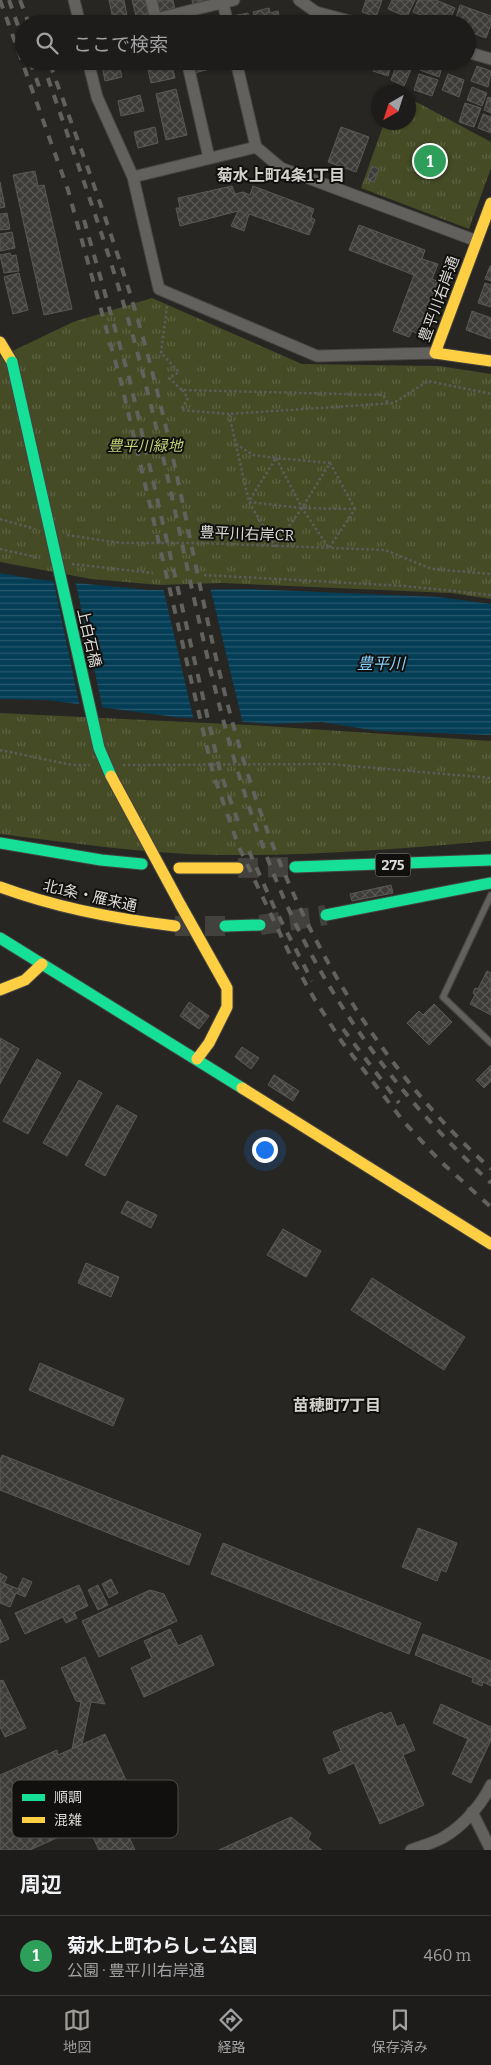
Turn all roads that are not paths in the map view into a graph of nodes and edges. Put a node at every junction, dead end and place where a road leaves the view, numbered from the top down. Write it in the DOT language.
graph roads {
  1 [pos="74,0"];
  2 [pos="151,0"];
  3 [pos="298,0"];
  4 [pos="228,1"];
  5 [pos="78,15"];
  6 [pos="155,15"];
  7 [pos="188,15"];
  8 [pos="228,15"];
  9 [pos="327,15"];
  10 [pos="476,55"];
  11 [pos="491,59"];
  12 [pos="90,70"];
  13 [pos="189,70"];
  14 [pos="238,70"];
  15 [pos="256,147"];
  16 [pos="209,158"];
  17 [pos="133,176"];
  18 [pos="491,203"];
  19 [pos="477,242"];
  20 [pos="0,342"];
  21 [pos="435,353"];
  22 [pos="491,361"];
  23 [pos="0,843"];
  24 [pos="491,860"];
  25 [pos="142,864"];
  26 [pos="296,867"];
  27 [pos="179,868"];
  28 [pos="238,868"];
  29 [pos="491,883"];
  30 [pos="0,887"];
  31 [pos="491,895"];
  32 [pos="326,915"];
  33 [pos="260,924"];
  34 [pos="175,926"];
  35 [pos="224,926"];
  36 [pos="0,938"];
  37 [pos="42,964"];
  38 [pos="0,990"];
  39 [pos="491,1043"];
  40 [pos="197,1059"];
  41 [pos="491,1244"];
  42 [pos="491,1785"];
  43 [pos="472,1812"];
  44 [pos="411,1850"];
  45 [pos="491,1850"];
  1 -- 5 [label="street"];
  2 -- 6 [label="street"];
  3 -- 9 [label="street"];
  4 -- 7 [label="street"];
  4 -- 8 [label="street"];
  10 -- 11 [label="street"];
  12 -- 17 [label="street"];
  13 -- 16 [label="street"];
  14 -- 15 [label="street"];
  15 -- 16 [label="street"];
  15 -- 19 [label="street"];
  16 -- 17 [label="street"];
  17 -- 21 [label="street"];
  18 -- 19 [label="main road, 豊平川右岸通"];
  19 -- 21 [label="main road, 豊平川右岸通"];
  20 -- 40 [label="main road, 上白石橋, bridge"];
  21 -- 22 [label="main road, 豊平川右岸通"];
  23 -- 25 [label="main road"];
  24 -- 26 [label="main road, 275"];
  27 -- 28 [label="main road"];
  29 -- 32 [label="main road, 275"];
  30 -- 34 [label="main road, 北1条・雁来通"];
  31 -- 39 [label="lane"];
  33 -- 35 [label="main road"];
  36 -- 37 [label="main road"];
  37 -- 38 [label="main road"];
  37 -- 40 [label="main road"];
  40 -- 41 [label="main road"];
  42 -- 43 [label="street"];
  43 -- 44 [label="street"];
  43 -- 45 [label="street"];
}
